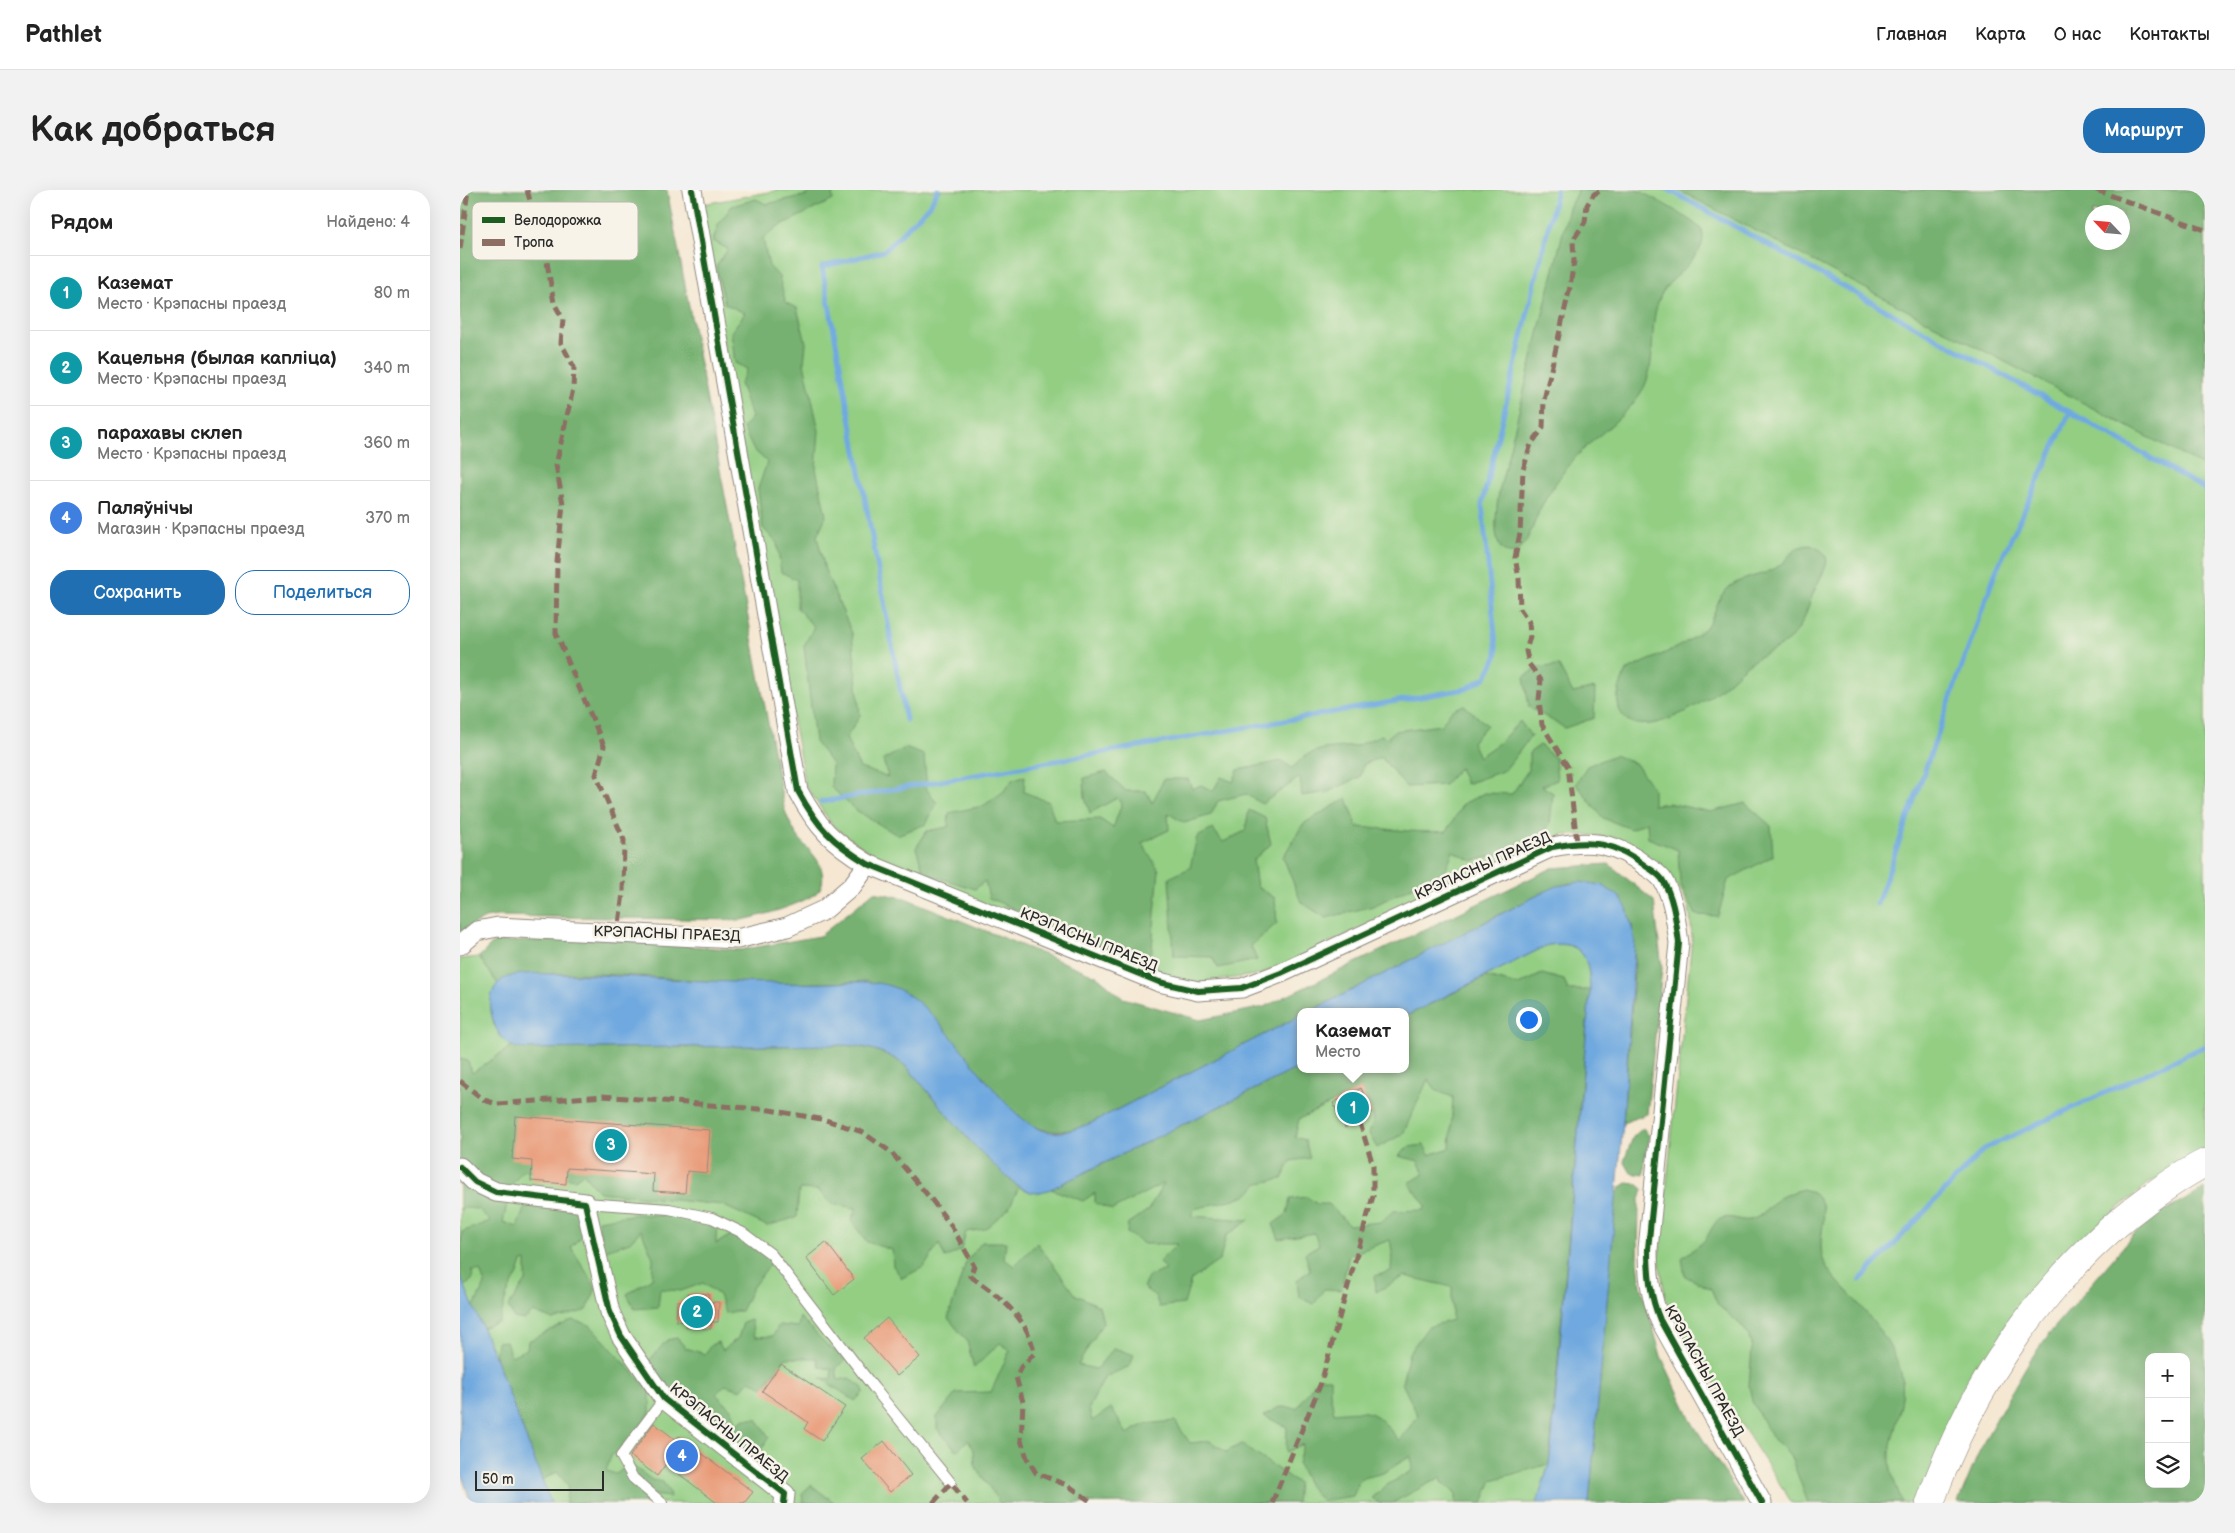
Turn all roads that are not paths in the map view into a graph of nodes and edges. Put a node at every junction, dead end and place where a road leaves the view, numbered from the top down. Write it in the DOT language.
graph roads {
  1 [pos="692,190"];
  2 [pos="868,864"];
  3 [pos="460,945"];
  4 [pos="2205,1163"];
  5 [pos="460,1167"];
  6 [pos="585,1203"];
  7 [pos="664,1399"];
  8 [pos="951,1483"];
  9 [pos="662,1503"];
  10 [pos="784,1503"];
  11 [pos="1762,1503"];
  12 [pos="1930,1503"];
  1 -- 2 [label="street"];
  2 -- 3 [label="street, КРЭПАСНЫ ПРАЕЗД"];
  2 -- 11 [label="street, КРЭПАСНЫ ПРАЕЗД"];
  4 -- 12 [label="street"];
  5 -- 6 [label="street"];
  6 -- 7 [label="street, КРЭПАСНЫ ПРАЕЗД"];
  6 -- 8 [label="lane"];
  7 -- 9 [label="lane"];
  7 -- 10 [label="street, КРЭПАСНЫ ПРАЕЗД"];
}
